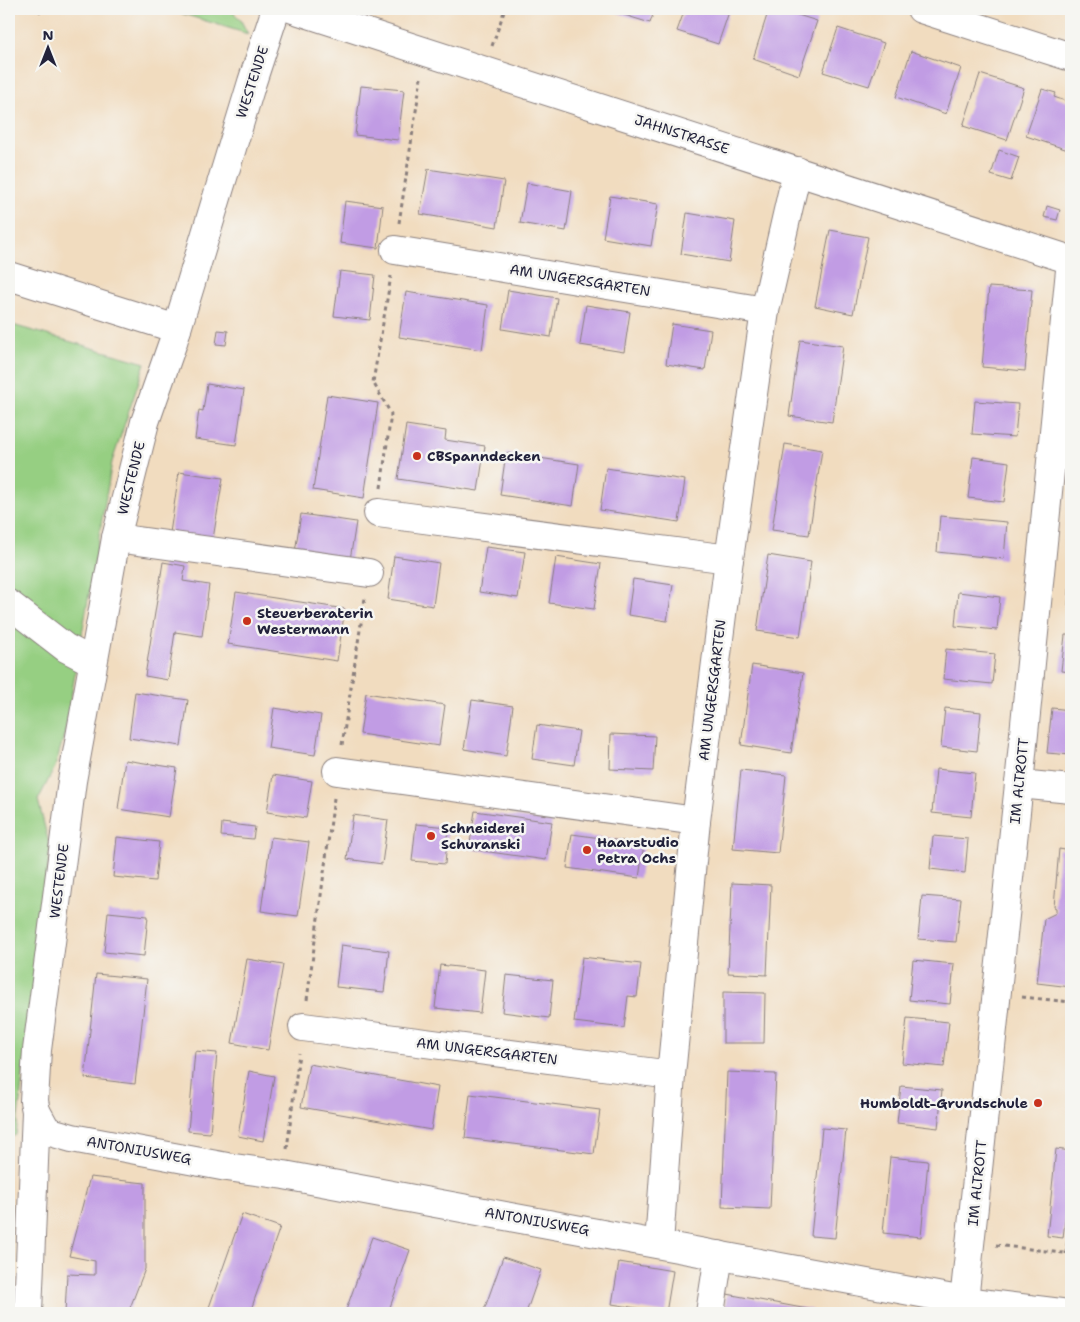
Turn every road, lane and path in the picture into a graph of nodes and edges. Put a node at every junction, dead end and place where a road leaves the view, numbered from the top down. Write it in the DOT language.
graph roads {
  1 [pos="39,9"];
  2 [pos="276,9"];
  3 [pos="294,9"];
  4 [pos="505,9"];
  5 [pos="920,9"];
  6 [pos="42,15"];
  7 [pos="426,50"];
  8 [pos="1071,56"];
  9 [pos="484,70"];
  10 [pos="797,171"];
  11 [pos="395,250"];
  12 [pos="1071,260"];
  13 [pos="9,276"];
  14 [pos="765,311"];
  15 [pos="177,329"];
  16 [pos="378,513"];
  17 [pos="116,538"];
  18 [pos="728,560"];
  19 [pos="369,573"];
  20 [pos="9,604"];
  21 [pos="93,662"];
  22 [pos="338,771"];
  23 [pos="1019,784"];
  24 [pos="1071,789"];
  25 [pos="696,821"];
  26 [pos="996,994"];
  27 [pos="1071,1002"];
  28 [pos="303,1027"];
  29 [pos="671,1075"];
  30 [pos="35,1106"];
  31 [pos="284,1175"];
  32 [pos="1071,1209"];
  33 [pos="971,1242"];
  34 [pos="658,1244"];
  35 [pos="1066,1254"];
  36 [pos="1071,1254"];
  37 [pos="719,1255"];
  38 [pos="964,1300"];
  39 [pos="28,1313"];
  40 [pos="710,1313"];
  41 [pos="1060,1313"];
  1 -- 6 [label="path"];
  2 -- 15 [label="street, WESTENDE"];
  3 -- 7 [label="street, JAHNSTRASSE"];
  4 -- 9 [label="path"];
  5 -- 8 [label="street"];
  7 -- 9 [label="street, JAHNSTRASSE"];
  7 -- 11 [label="path"];
  9 -- 10 [label="street, JAHNSTRASSE"];
  10 -- 12 [label="street, JAHNSTRASSE"];
  10 -- 14 [label="street, AM UNGERSGARTEN"];
  11 -- 14 [label="street, AM UNGERSGARTEN"];
  11 -- 16 [label="path"];
  12 -- 23 [label="street, IM ALTROTT"];
  13 -- 15 [label="street"];
  14 -- 18 [label="street, AM UNGERSGARTEN"];
  15 -- 17 [label="street, WESTENDE"];
  16 -- 18 [label="street"];
  17 -- 19 [label="street"];
  17 -- 21 [label="street, WESTENDE"];
  18 -- 25 [label="street, AM UNGERSGARTEN"];
  19 -- 22 [label="path"];
  20 -- 21 [label="street"];
  21 -- 30 [label="street, WESTENDE"];
  22 -- 25 [label="street"];
  22 -- 28 [label="path"];
  23 -- 24 [label="street"];
  23 -- 26 [label="street, IM ALTROTT"];
  25 -- 29 [label="street, AM UNGERSGARTEN"];
  26 -- 27 [label="path"];
  26 -- 33 [label="street, IM ALTROTT"];
  28 -- 29 [label="street, AM UNGERSGARTEN"];
  28 -- 31 [label="path"];
  29 -- 34 [label="street, AM UNGERSGARTEN"];
  30 -- 31 [label="street, ANTONIUSWEG"];
  30 -- 39 [label="street, WESTENDE"];
  31 -- 34 [label="street, ANTONIUSWEG"];
  32 -- 35 [label="path"];
  33 -- 35 [label="path"];
  33 -- 38 [label="street, IM ALTROTT"];
  34 -- 37 [label="street, ANTONIUSWEG"];
  35 -- 36 [label="path"];
  37 -- 38 [label="street, ANTONIUSWEG"];
  37 -- 40 [label="street"];
  38 -- 41 [label="street, ANTONIUSWEG"];
}
